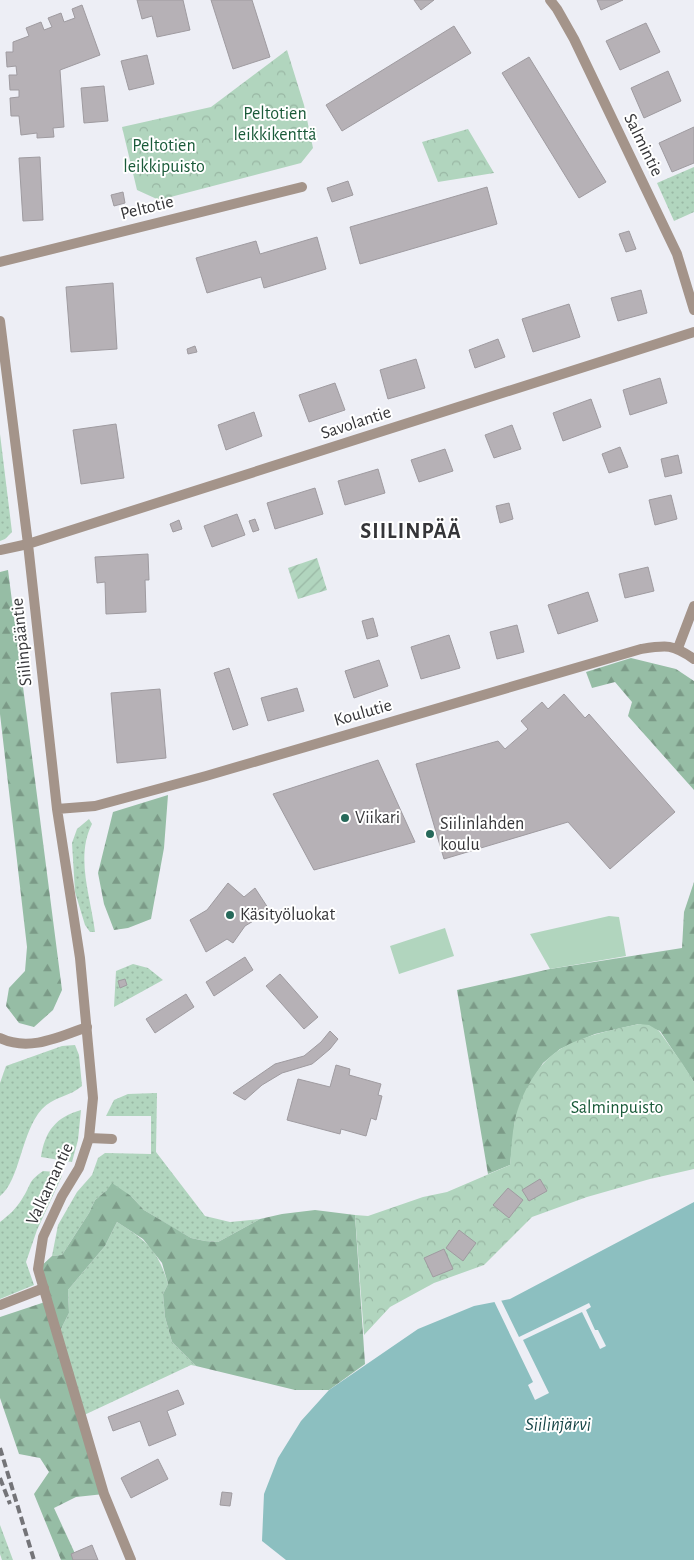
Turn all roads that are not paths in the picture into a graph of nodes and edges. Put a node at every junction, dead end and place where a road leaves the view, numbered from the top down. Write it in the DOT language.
graph roads {
  1 [pos="550,0"];
  2 [pos="302,187"];
  3 [pos="0,262"];
  4 [pos="694,310"];
  5 [pos="0,321"];
  6 [pos="694,332"];
  7 [pos="28,544"];
  8 [pos="0,550"];
  9 [pos="694,606"];
  10 [pos="678,648"];
  11 [pos="694,659"];
  12 [pos="57,810"];
  13 [pos="87,1027"];
  14 [pos="0,1038"];
  15 [pos="90,1138"];
  16 [pos="112,1139"];
  17 [pos="44,1288"];
  18 [pos="0,1305"];
  19 [pos="132,1560"];
  1 -- 4 [label="street, Salmintie"];
  2 -- 3 [label="street, Peltotie"];
  5 -- 7 [label="street, Siilinpääntie"];
  6 -- 7 [label="street, Savolantie"];
  7 -- 8 [label="street, Savolantie"];
  7 -- 12 [label="street, Siilinpääntie"];
  9 -- 10 [label="street"];
  10 -- 11 [label="street"];
  10 -- 12 [label="street, Koulutie"];
  12 -- 13 [label="street, Valkamantie"];
  13 -- 14 [label="street"];
  13 -- 15 [label="street, Valkamantie"];
  15 -- 16 [label="street"];
  15 -- 17 [label="street, Valkamantie"];
  17 -- 18 [label="street"];
  17 -- 19 [label="street, Valkamantie"];
}
